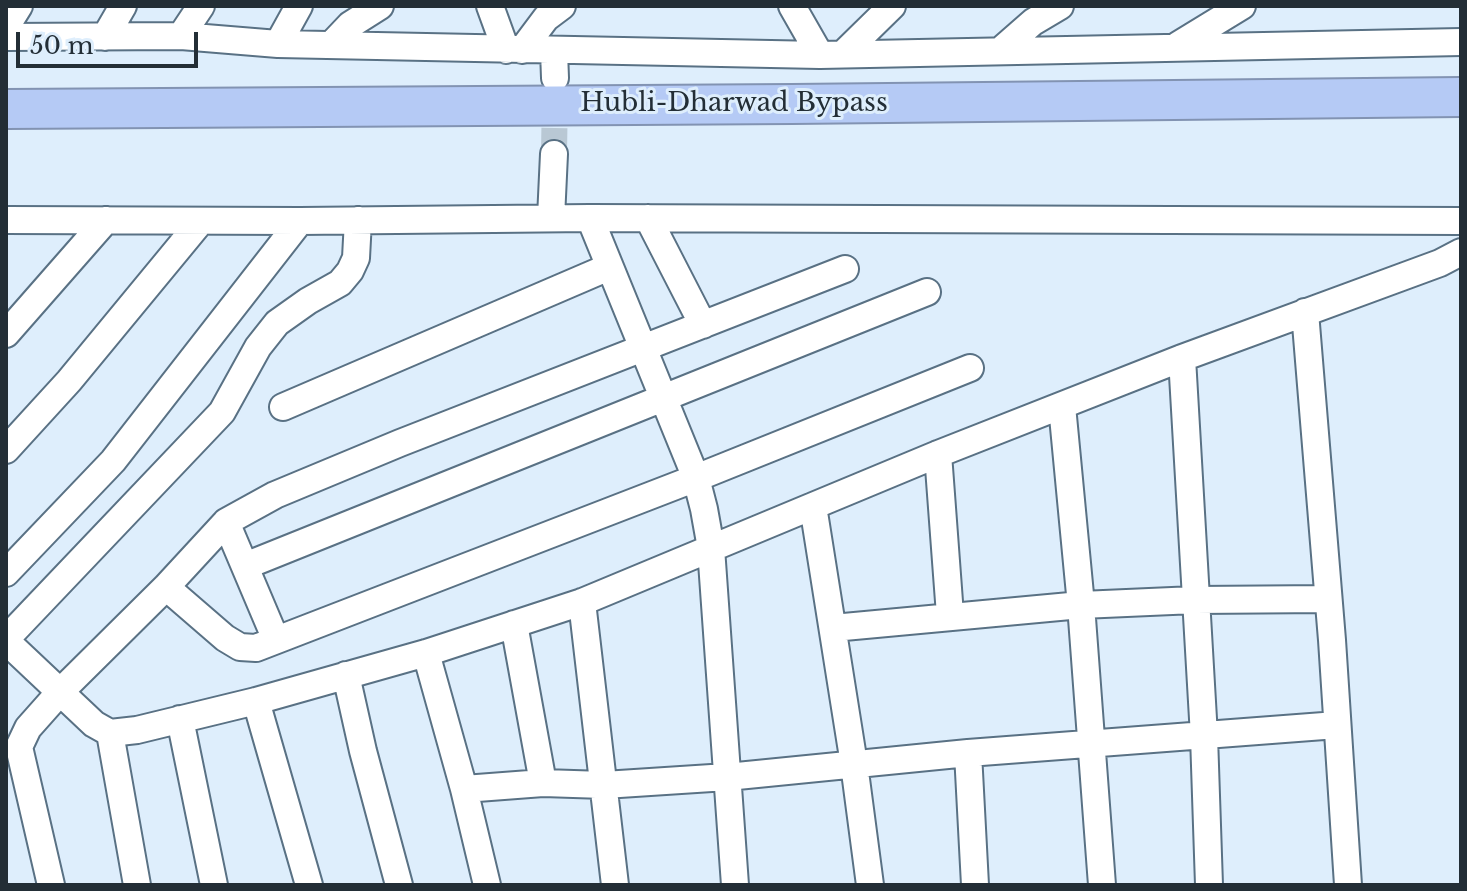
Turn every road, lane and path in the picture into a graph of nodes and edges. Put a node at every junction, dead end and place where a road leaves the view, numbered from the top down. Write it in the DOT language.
graph roads {
  1 [pos="19,6"];
  2 [pos="123,6"];
  3 [pos="201,6"];
  4 [pos="299,6"];
  5 [pos="380,6"];
  6 [pos="490,6"];
  7 [pos="562,6"];
  8 [pos="792,6"];
  9 [pos="892,6"];
  10 [pos="1060,6"];
  11 [pos="1242,6"];
  12 [pos="6,27"];
  13 [pos="181,36"];
  14 [pos="6,37"];
  15 [pos="105,37"];
  16 [pos="1461,42"];
  17 [pos="278,44"];
  18 [pos="331,45"];
  19 [pos="1174,47"];
  20 [pos="514,50"];
  21 [pos="1001,50"];
  22 [pos="554,51"];
  23 [pos="832,54"];
  24 [pos="555,78"];
  25 [pos="1461,97"];
  26 [pos="6,109"];
  27 [pos="554,154"];
  28 [pos="551,218"];
  29 [pos="590,218"];
  30 [pos="648,218"];
  31 [pos="6,220"];
  32 [pos="106,220"];
  33 [pos="358,220"];
  34 [pos="201,221"];
  35 [pos="300,221"];
  36 [pos="1461,221"];
  37 [pos="1461,252"];
  38 [pos="609,267"];
  39 [pos="845,269"];
  40 [pos="927,292"];
  41 [pos="1305,312"];
  42 [pos="703,325"];
  43 [pos="6,334"];
  44 [pos="642,349"];
  45 [pos="1182,358"];
  46 [pos="970,368"];
  47 [pos="663,400"];
  48 [pos="1062,406"];
  49 [pos="283,407"];
  50 [pos="6,450"];
  51 [pos="938,454"];
  52 [pos="696,478"];
  53 [pos="813,506"];
  54 [pos="226,522"];
  55 [pos="711,548"];
  56 [pos="245,566"];
  57 [pos="6,573"];
  58 [pos="166,587"];
  59 [pos="1328,599"];
  60 [pos="1195,600"];
  61 [pos="582,602"];
  62 [pos="1081,605"];
  63 [pos="950,615"];
  64 [pos="514,624"];
  65 [pos="833,628"];
  66 [pos="6,640"];
  67 [pos="276,640"];
  68 [pos="426,653"];
  69 [pos="346,675"];
  70 [pos="60,692"];
  71 [pos="256,701"];
  72 [pos="180,719"];
  73 [pos="1337,725"];
  74 [pos="110,733"];
  75 [pos="1204,736"];
  76 [pos="1092,743"];
  77 [pos="968,753"];
  78 [pos="854,764"];
  79 [pos="727,777"];
  80 [pos="543,783"];
  81 [pos="604,785"];
  82 [pos="464,789"];
  83 [pos="51,885"];
  84 [pos="137,885"];
  85 [pos="214,885"];
  86 [pos="309,885"];
  87 [pos="399,885"];
  88 [pos="487,885"];
  89 [pos="615,885"];
  90 [pos="735,885"];
  91 [pos="870,885"];
  92 [pos="975,885"];
  93 [pos="1102,885"];
  94 [pos="1209,885"];
  95 [pos="1348,885"];
  1 -- 12 [label="street"];
  2 -- 15 [label="street"];
  3 -- 13 [label="street"];
  4 -- 17 [label="street"];
  5 -- 18 [label="street"];
  6 -- 20 [label="street"];
  7 -- 20 [label="street"];
  8 -- 23 [label="street"];
  9 -- 23 [label="street"];
  10 -- 21 [label="street"];
  11 -- 19 [label="street"];
  13 -- 15 [label="street"];
  13 -- 17 [label="street"];
  14 -- 15 [label="street"];
  16 -- 19 [label="street"];
  17 -- 18 [label="street"];
  18 -- 20 [label="street"];
  19 -- 21 [label="street"];
  20 -- 22 [label="street"];
  21 -- 23 [label="street"];
  22 -- 23 [label="street"];
  22 -- 24 [label="street"];
  25 -- 26 [label="highway, Hubli-Dharwad Bypass"];
  27 -- 28 [label="street"];
  28 -- 29 [label="street"];
  28 -- 33 [label="street"];
  29 -- 30 [label="street"];
  29 -- 38 [label="street"];
  30 -- 36 [label="street"];
  30 -- 42 [label="street"];
  31 -- 32 [label="street"];
  32 -- 34 [label="street"];
  32 -- 43 [label="street"];
  33 -- 35 [label="street"];
  33 -- 66 [label="street"];
  34 -- 35 [label="street"];
  34 -- 50 [label="street"];
  35 -- 57 [label="street"];
  37 -- 41 [label="street"];
  38 -- 44 [label="street"];
  38 -- 49 [label="street"];
  39 -- 42 [label="street"];
  40 -- 47 [label="street"];
  41 -- 45 [label="street"];
  41 -- 59 [label="street"];
  42 -- 44 [label="street"];
  44 -- 47 [label="street"];
  44 -- 54 [label="street"];
  45 -- 48 [label="street"];
  45 -- 60 [label="street"];
  46 -- 52 [label="street"];
  47 -- 52 [label="street"];
  47 -- 56 [label="street"];
  48 -- 51 [label="street"];
  48 -- 62 [label="street"];
  51 -- 53 [label="street"];
  51 -- 63 [label="street"];
  52 -- 55 [label="street"];
  52 -- 67 [label="street"];
  53 -- 55 [label="street"];
  53 -- 65 [label="street"];
  54 -- 56 [label="street"];
  54 -- 58 [label="street"];
  55 -- 61 [label="street"];
  55 -- 79 [label="street"];
  56 -- 67 [label="street"];
  58 -- 67 [label="street"];
  58 -- 70 [label="street"];
  59 -- 60 [label="street"];
  59 -- 73 [label="street"];
  60 -- 62 [label="street"];
  60 -- 75 [label="street"];
  61 -- 64 [label="street"];
  61 -- 81 [label="street"];
  62 -- 63 [label="street"];
  62 -- 76 [label="street"];
  63 -- 65 [label="street"];
  64 -- 68 [label="street"];
  64 -- 80 [label="street"];
  65 -- 78 [label="street"];
  66 -- 70 [label="street"];
  68 -- 69 [label="street"];
  68 -- 82 [label="street"];
  69 -- 71 [label="street"];
  69 -- 87 [label="street"];
  70 -- 74 [label="street"];
  70 -- 83 [label="street"];
  71 -- 72 [label="street"];
  71 -- 86 [label="street"];
  72 -- 74 [label="street"];
  72 -- 85 [label="street"];
  73 -- 75 [label="street"];
  73 -- 95 [label="street"];
  74 -- 84 [label="street"];
  75 -- 76 [label="street"];
  75 -- 94 [label="street"];
  76 -- 77 [label="street"];
  76 -- 93 [label="street"];
  77 -- 78 [label="street"];
  77 -- 92 [label="street"];
  78 -- 79 [label="street"];
  78 -- 91 [label="street"];
  79 -- 81 [label="street"];
  79 -- 90 [label="street"];
  80 -- 81 [label="street"];
  80 -- 82 [label="street"];
  81 -- 89 [label="street"];
  82 -- 88 [label="street"];
}
